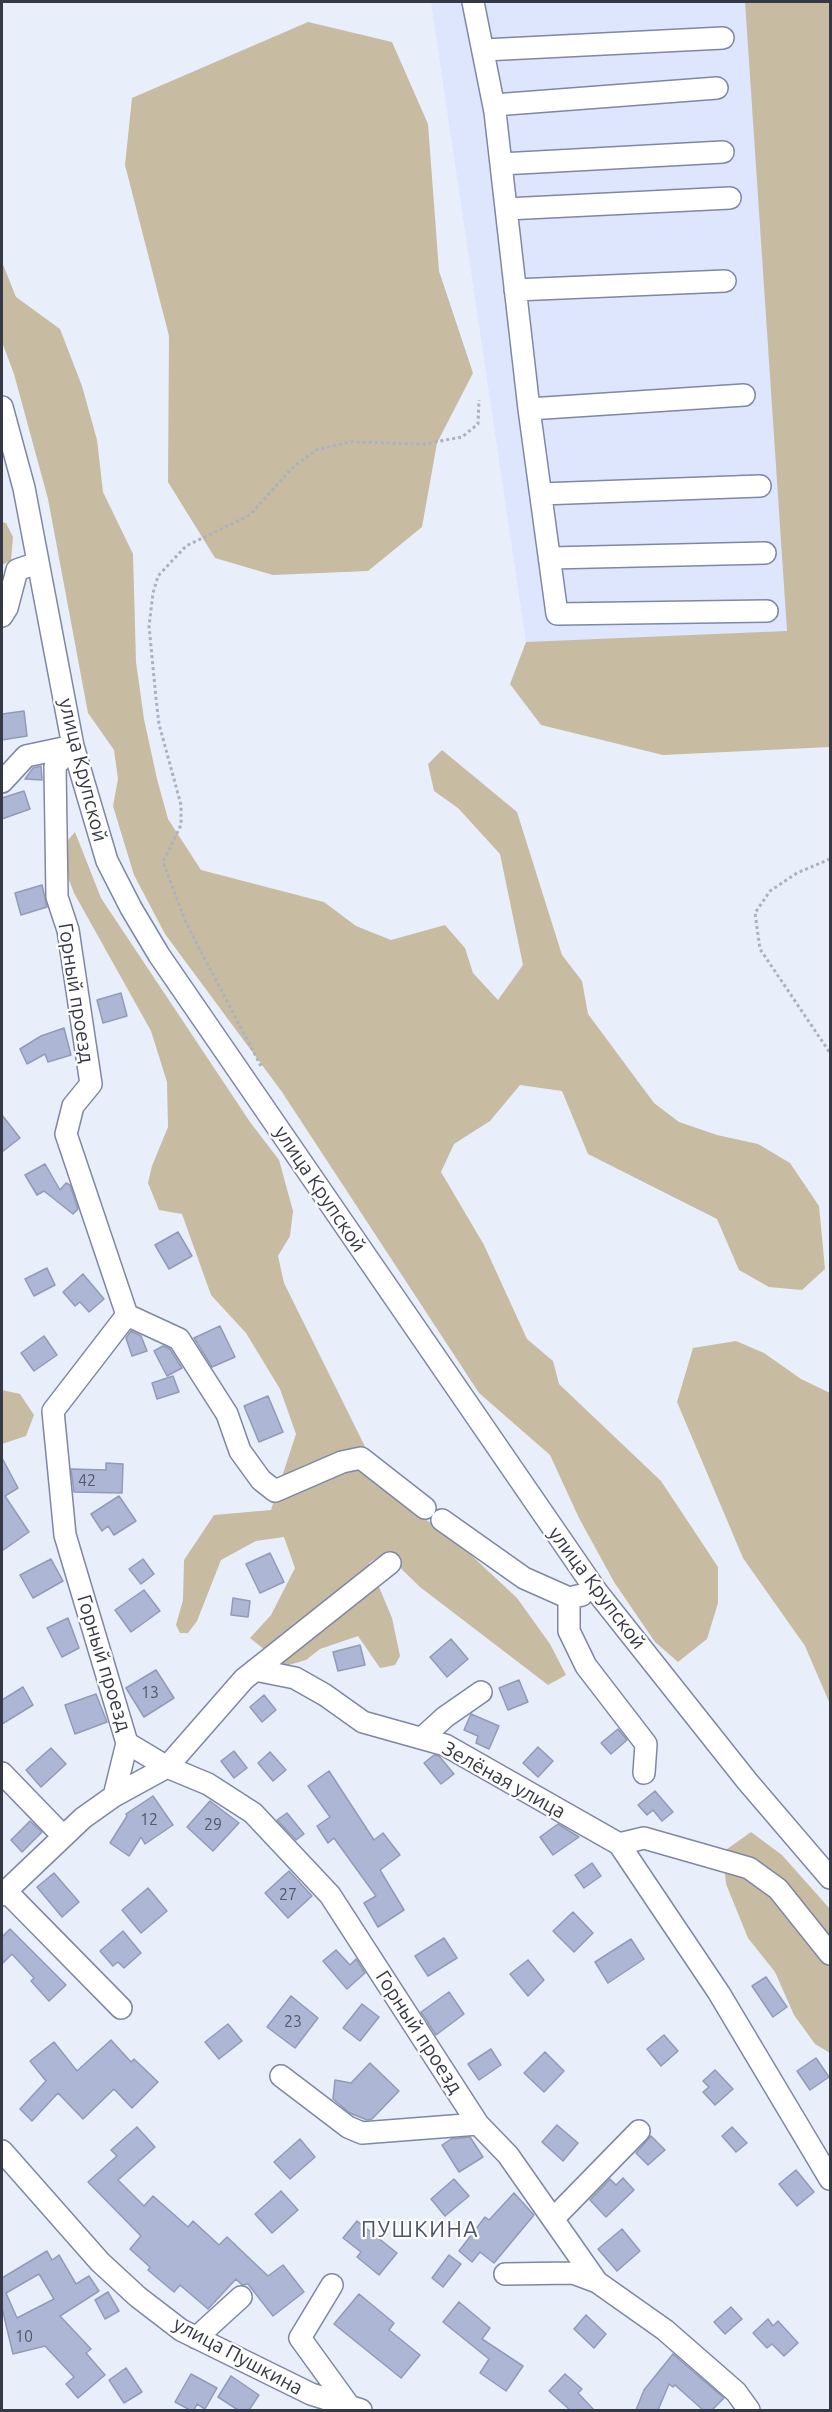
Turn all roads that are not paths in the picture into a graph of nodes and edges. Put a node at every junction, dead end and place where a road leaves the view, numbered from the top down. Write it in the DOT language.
graph roads {
  1 [pos="473,2"];
  2 [pos="723,38"];
  3 [pos="484,51"];
  4 [pos="717,88"];
  5 [pos="494,105"];
  6 [pos="723,152"];
  7 [pos="501,164"];
  8 [pos="730,198"];
  9 [pos="506,209"];
  10 [pos="725,281"];
  11 [pos="515,290"];
  12 [pos="744,395"];
  13 [pos="2,407"];
  14 [pos="529,409"];
  15 [pos="760,486"];
  16 [pos="541,495"];
  17 [pos="765,553"];
  18 [pos="550,558"];
  19 [pos="38,563"];
  20 [pos="767,611"];
  21 [pos="2,616"];
  22 [pos="73,746"];
  23 [pos="2,782"];
  24 [pos="127,1315"];
  25 [pos="390,1563"];
  26 [pos="597,1592"];
  27 [pos="569,1598"];
  28 [pos="255,1670"];
  29 [pos="481,1692"];
  30 [pos="422,1738"];
  31 [pos="128,1743"];
  32 [pos="167,1767"];
  33 [pos="2,1773"];
  34 [pos="644,1773"];
  35 [pos="114,1796"];
  36 [pos="62,1835"];
  37 [pos="619,1844"];
  38 [pos="831,1878"];
  39 [pos="3,1893"];
  40 [pos="831,1954"];
  41 [pos="120,2008"];
  42 [pos="280,2076"];
  43 [pos="478,2124"];
  44 [pos="639,2131"];
  45 [pos="2,2151"];
  46 [pos="831,2179"];
  47 [pos="554,2218"];
  48 [pos="505,2274"];
  49 [pos="597,2282"];
  50 [pos="332,2285"];
  51 [pos="241,2296"];
  52 [pos="196,2338"];
  53 [pos="309,2402"];
  54 [pos="356,2409"];
  55 [pos="749,2410"];
  1 -- 3 [label="street"];
  2 -- 3 [label="street"];
  3 -- 5 [label="street"];
  4 -- 5 [label="street"];
  5 -- 7 [label="street"];
  6 -- 7 [label="street"];
  7 -- 9 [label="street"];
  8 -- 9 [label="street"];
  9 -- 11 [label="street"];
  10 -- 11 [label="street"];
  11 -- 14 [label="street"];
  12 -- 14 [label="street"];
  13 -- 19 [label="street, улица Крупской"];
  14 -- 16 [label="street"];
  15 -- 16 [label="street"];
  16 -- 18 [label="street"];
  17 -- 18 [label="street"];
  18 -- 20 [label="street"];
  19 -- 21 [label="street"];
  19 -- 22 [label="street, улица Крупской"];
  22 -- 23 [label="street"];
  22 -- 24 [label="street, Горный проезд"];
  22 -- 26 [label="street, улица Крупской"];
  24 -- 27 [label="street"];
  24 -- 31 [label="street, Горный проезд"];
  25 -- 28 [label="street"];
  26 -- 27 [label="street"];
  26 -- 38 [label="street, улица Крупской"];
  27 -- 34 [label="street"];
  28 -- 30 [label="street, Зелёная улица"];
  28 -- 32 [label="street"];
  29 -- 30 [label="street"];
  30 -- 37 [label="street, Зелёная улица"];
  31 -- 32 [label="street, Горный проезд"];
  31 -- 35 [label="street"];
  32 -- 35 [label="street"];
  32 -- 43 [label="street, Горный проезд"];
  33 -- 36 [label="street"];
  35 -- 36 [label="street"];
  36 -- 39 [label="street"];
  37 -- 40 [label="street"];
  37 -- 46 [label="street, Зелёная улица"];
  39 -- 41 [label="street"];
  42 -- 43 [label="street"];
  43 -- 47 [label="street, Горный проезд"];
  44 -- 47 [label="street"];
  45 -- 52 [label="street, улица Пушкина"];
  47 -- 49 [label="street, Горный проезд"];
  48 -- 49 [label="street"];
  49 -- 55 [label="street, Горный проезд"];
  50 -- 54 [label="street"];
  51 -- 52 [label="street"];
  52 -- 53 [label="street, улица Пушкина"];
  53 -- 54 [label="street, улица Пушкина"];
}
